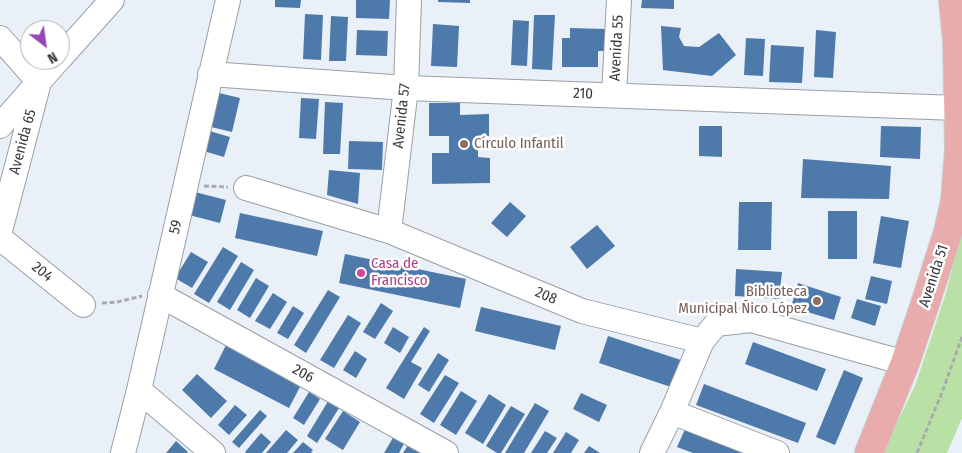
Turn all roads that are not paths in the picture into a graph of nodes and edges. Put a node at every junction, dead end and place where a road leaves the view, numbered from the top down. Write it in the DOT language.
graph roads {
  1 [pos="112,0"];
  2 [pos="228,0"];
  3 [pos="409,0"];
  4 [pos="619,0"];
  5 [pos="953,0"];
  6 [pos="0,38"];
  7 [pos="960,41"];
  8 [pos="70,47"];
  9 [pos="49,70"];
  10 [pos="210,74"];
  11 [pos="39,82"];
  12 [pos="406,88"];
  13 [pos="614,95"];
  14 [pos="957,108"];
  15 [pos="0,126"];
  16 [pos="246,188"];
  17 [pos="0,231"];
  18 [pos="389,231"];
  19 [pos="0,238"];
  20 [pos="160,295"];
  21 [pos="83,305"];
  22 [pos="702,341"];
  23 [pos="905,363"];
  24 [pos="139,390"];
  25 [pos="672,412"];
  26 [pos="123,453"];
  27 [pos="213,453"];
  28 [pos="446,453"];
  29 [pos="652,453"];
  30 [pos="777,453"];
  31 [pos="869,453"];
  1 -- 8 [label="street, Avenida 65"];
  2 -- 10 [label="street, 59"];
  3 -- 12 [label="street, Avenida 57"];
  4 -- 13 [label="street, Avenida 55"];
  5 -- 7 [label="main road, Avenida 51"];
  6 -- 11 [label="street"];
  7 -- 14 [label="main road, Avenida 51"];
  9 -- 11 [label="street, Avenida 65"];
  10 -- 12 [label="street, 210"];
  10 -- 20 [label="street, 59"];
  11 -- 15 [label="street"];
  11 -- 17 [label="street, Avenida 65"];
  12 -- 13 [label="street, 210"];
  12 -- 18 [label="street, Avenida 57"];
  13 -- 14 [label="street, 210"];
  14 -- 23 [label="main road, Avenida 51"];
  16 -- 18 [label="street, 208"];
  18 -- 22 [label="street, 208"];
  19 -- 21 [label="street, 204"];
  20 -- 24 [label="street, 59"];
  20 -- 28 [label="street, 206"];
  22 -- 23 [label="street"];
  22 -- 25 [label="street"];
  23 -- 31 [label="main road, Avenida 51"];
  24 -- 26 [label="street, 59"];
  24 -- 27 [label="street"];
  25 -- 29 [label="street"];
  25 -- 30 [label="street"];
}
